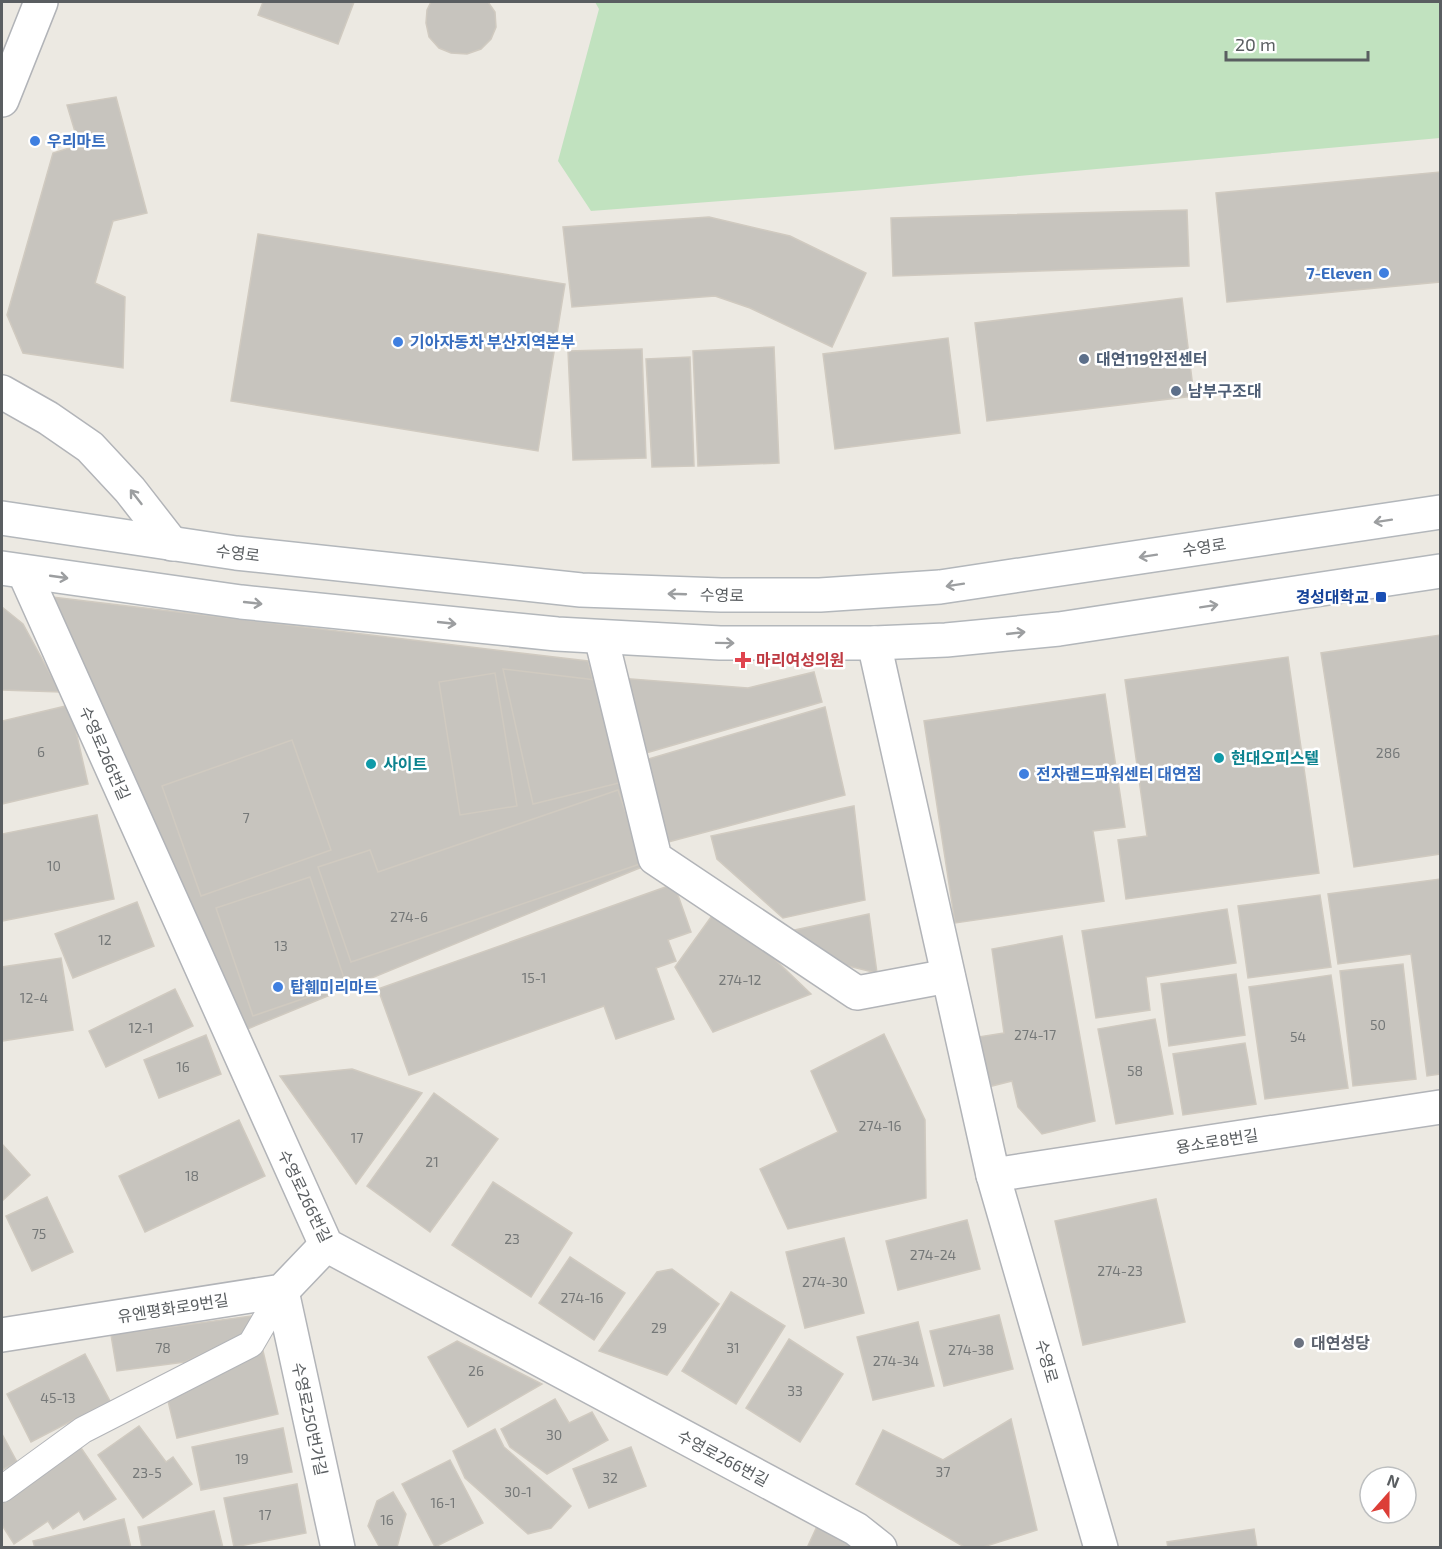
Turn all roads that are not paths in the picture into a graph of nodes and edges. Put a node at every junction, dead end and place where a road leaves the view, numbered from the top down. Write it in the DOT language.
graph roads {
  1 [pos="41,2"];
  2 [pos="2,100"];
  3 [pos="2,392"];
  4 [pos="1440,512"];
  5 [pos="2,518"];
  6 [pos="172,544"];
  7 [pos="13,570"];
  8 [pos="1440,571"];
  9 [pos="601,637"];
  10 [pos="874,643"];
  11 [pos="948,976"];
  12 [pos="1440,1107"];
  13 [pos="993,1175"];
  14 [pos="326,1245"];
  15 [pos="282,1291"];
  16 [pos="2,1335"];
  17 [pos="2,1489"];
  18 [pos="334,1547"];
  19 [pos="880,1548"];
  20 [pos="1101,1548"];
  1 -- 2 [label="street"];
  6 -- 3 [label="street, one-way"];
  4 -- 6 [label="street, 수영로, one-way"];
  5 -- 6 [label="street, 수영로"];
  7 -- 9 [label="street, one-way"];
  7 -- 14 [label="street, 수영로266번길"];
  10 -- 8 [label="street, one-way"];
  9 -- 10 [label="street, one-way"];
  9 -- 11 [label="street"];
  10 -- 11 [label="street, 수영로"];
  11 -- 13 [label="street, 수영로"];
  12 -- 13 [label="street, 용소로8번길"];
  13 -- 20 [label="street, 수영로"];
  14 -- 15 [label="street"];
  14 -- 19 [label="street, 수영로266번길"];
  15 -- 16 [label="street, 유엔평화로9번길"];
  15 -- 17 [label="lane"];
  15 -- 18 [label="street, 수영로250번가길"];
}
